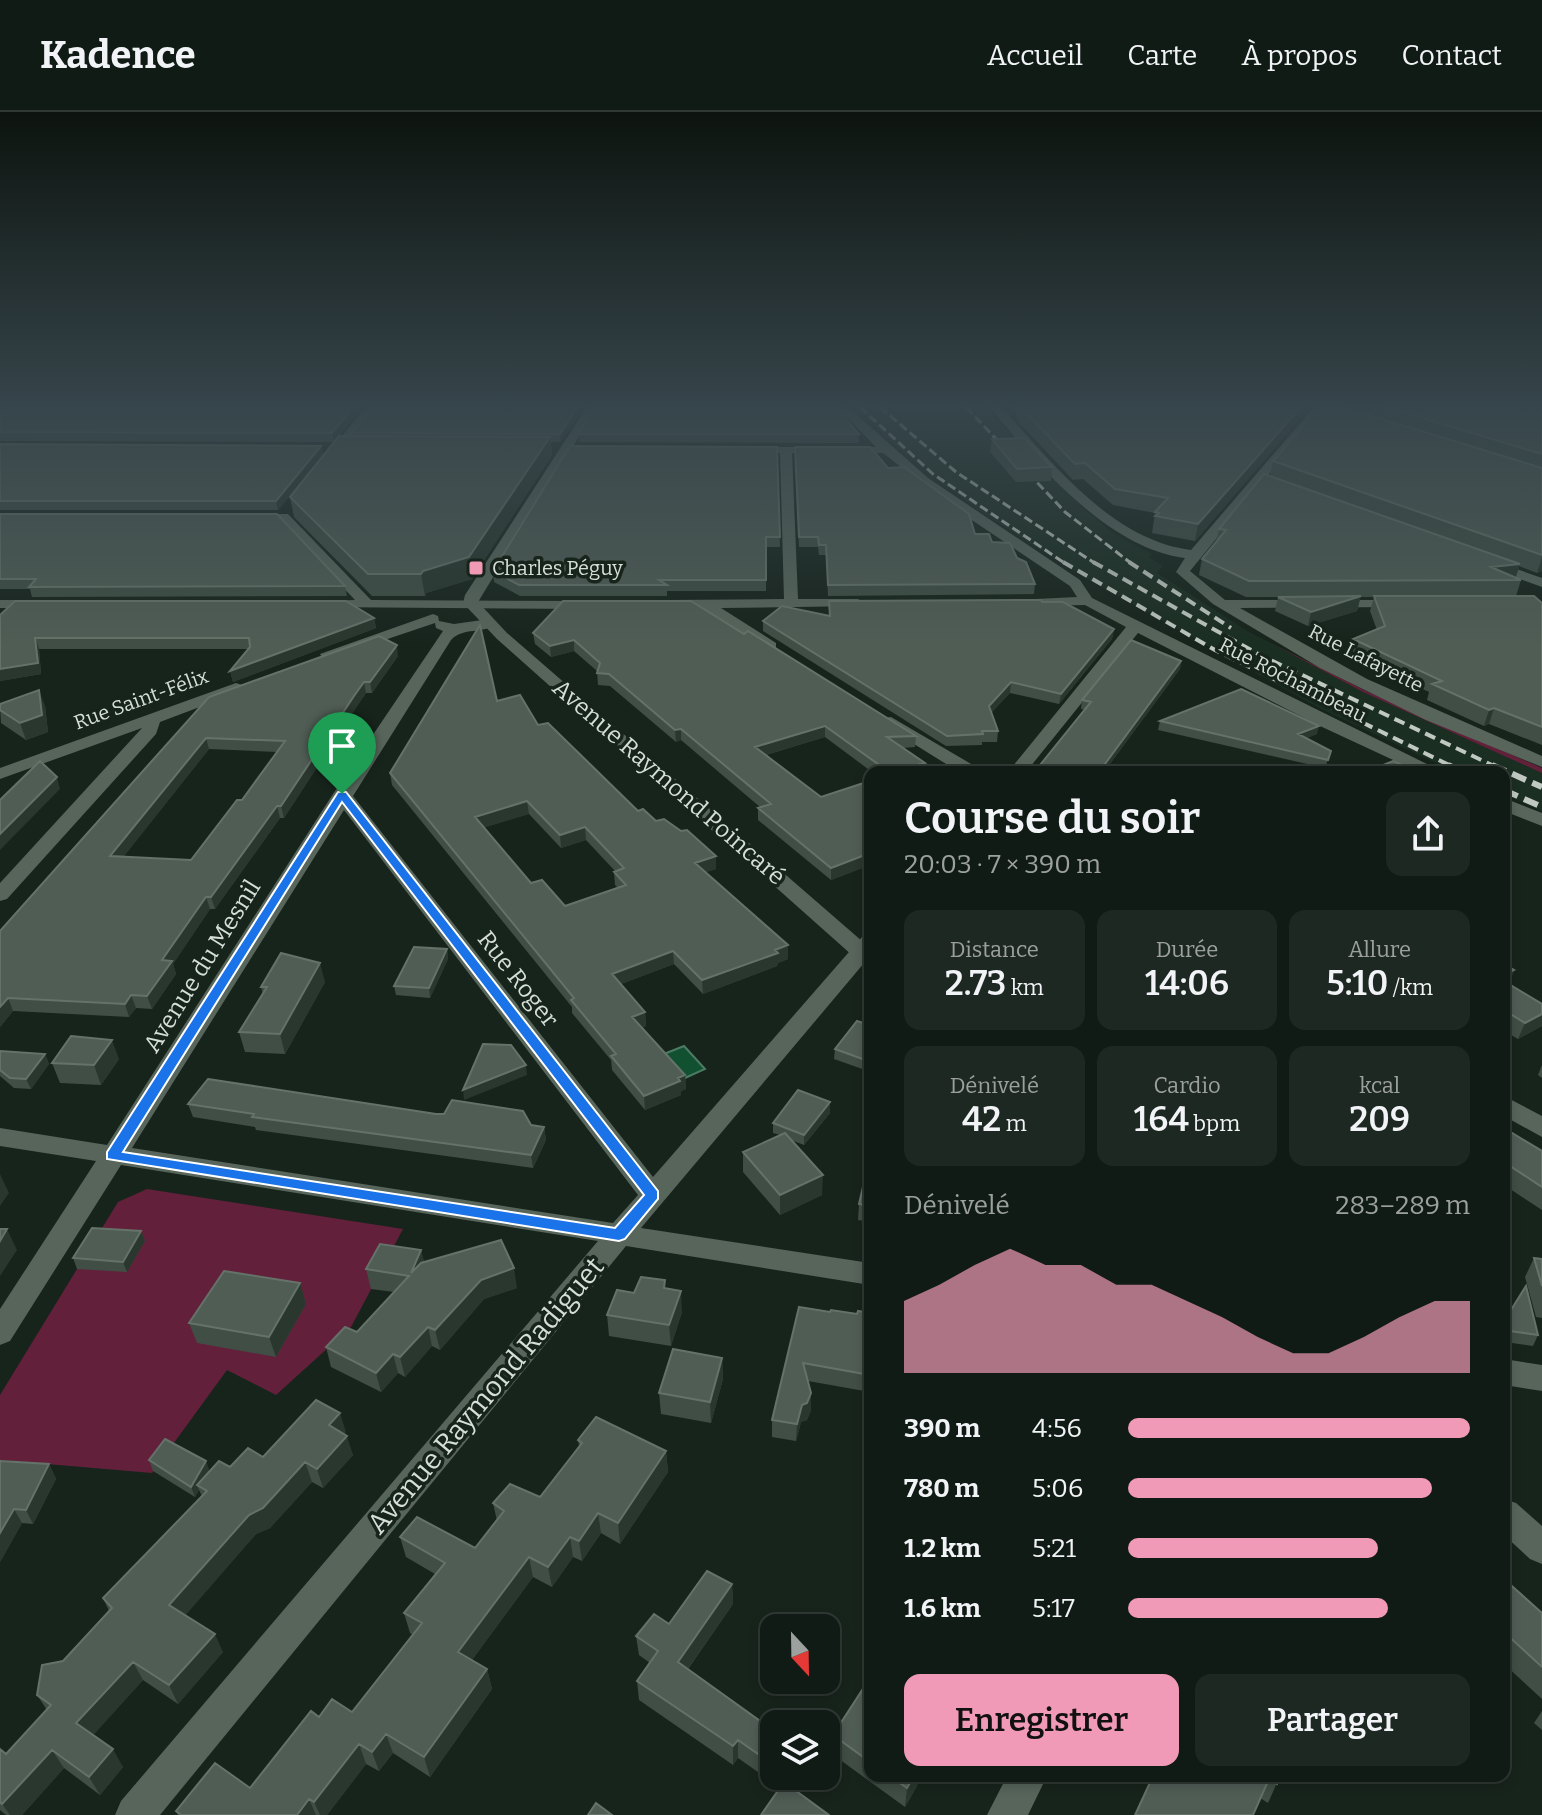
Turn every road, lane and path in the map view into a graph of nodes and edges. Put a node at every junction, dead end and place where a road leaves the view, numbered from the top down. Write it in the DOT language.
graph roads {
  1 [pos="536,486"];
  2 [pos="787,486"];
  3 [pos="929,486"];
  4 [pos="1074,486"];
  5 [pos="1251,486"];
  6 [pos="236,517"];
  7 [pos="1194,555"];
  8 [pos="1482,561"];
  9 [pos="1542,583"];
  10 [pos="1087,601"];
  11 [pos="470,603"];
  12 [pos="703,603"];
  13 [pos="791,603"];
  14 [pos="870,603"];
  15 [pos="1012,603"];
  16 [pos="1420,603"];
  17 [pos="0,604"];
  18 [pos="64,604"];
  19 [pos="303,604"];
  20 [pos="367,604"];
  21 [pos="613,604"];
  22 [pos="658,604"];
  23 [pos="1223,604"];
  24 [pos="440,618"];
  25 [pos="489,624"];
  26 [pos="1134,627"];
  27 [pos="784,654"];
  28 [pos="312,660"];
  29 [pos="254,681"];
  30 [pos="878,713"];
  31 [pos="152,718"];
  32 [pos="1542,762"];
  33 [pos="962,766"];
  34 [pos="1022,766"];
  35 [pos="1422,766"];
  36 [pos="0,774"];
  37 [pos="342,794"];
  38 [pos="1510,807"];
  39 [pos="1542,820"];
  40 [pos="0,895"];
  41 [pos="864,948"];
  42 [pos="864,954"];
  43 [pos="1510,1108"];
  44 [pos="1542,1128"];
  45 [pos="0,1137"];
  46 [pos="113,1155"];
  47 [pos="652,1195"];
  48 [pos="619,1235"];
  49 [pos="864,1273"];
  50 [pos="0,1333"];
  51 [pos="1510,1373"];
  52 [pos="1542,1378"];
  53 [pos="1510,1519"];
  54 [pos="1542,1548"];
  55 [pos="1025,1782"];
  56 [pos="135,1815"];
  57 [pos="1007,1815"];
  1 -- 11 [label="street"];
  2 -- 13 [label="street"];
  3 -- 10 [label="street"];
  4 -- 7 [label="street"];
  5 -- 7 [label="street"];
  6 -- 20 [label="street"];
  7 -- 23 [label="street, Rue Lafayette"];
  8 -- 9 [label="street"];
  10 -- 15 [label="street"];
  10 -- 26 [label="street, Rue Rochambeau"];
  11 -- 21 [label="street"];
  11 -- 24 [label="street"];
  11 -- 25 [label="street, Avenue Raymond Poincaré"];
  12 -- 13 [label="street"];
  12 -- 22 [label="street"];
  12 -- 27 [label="street"];
  13 -- 14 [label="street"];
  16 -- 23 [label="street"];
  17 -- 18 [label="street"];
  19 -- 20 [label="street"];
  20 -- 24 [label="street"];
  23 -- 32 [label="street, Rue Lafayette"];
  24 -- 25 [label="street"];
  24 -- 28 [label="street"];
  24 -- 37 [label="street, Avenue du Mesnil"];
  25 -- 41 [label="street, Avenue Raymond Poincaré"];
  26 -- 34 [label="street"];
  26 -- 35 [label="street, Rue Rochambeau"];
  29 -- 31 [label="street, Rue Saint-Félix"];
  30 -- 33 [label="street"];
  31 -- 36 [label="street, Rue Saint-Félix"];
  31 -- 40 [label="street"];
  37 -- 46 [label="street, Avenue du Mesnil"];
  37 -- 47 [label="street, Rue Roger"];
  38 -- 39 [label="street"];
  42 -- 47 [label="street, Avenue Raymond Radiguet"];
  43 -- 44 [label="street"];
  45 -- 46 [label="street"];
  46 -- 48 [label="street"];
  46 -- 50 [label="street, Avenue du Mesnil"];
  47 -- 48 [label="street, Avenue Raymond Radiguet"];
  48 -- 49 [label="street"];
  48 -- 56 [label="street, Avenue Raymond Radiguet"];
  51 -- 52 [label="street"];
  53 -- 54 [label="street"];
  55 -- 57 [label="street"];
}
